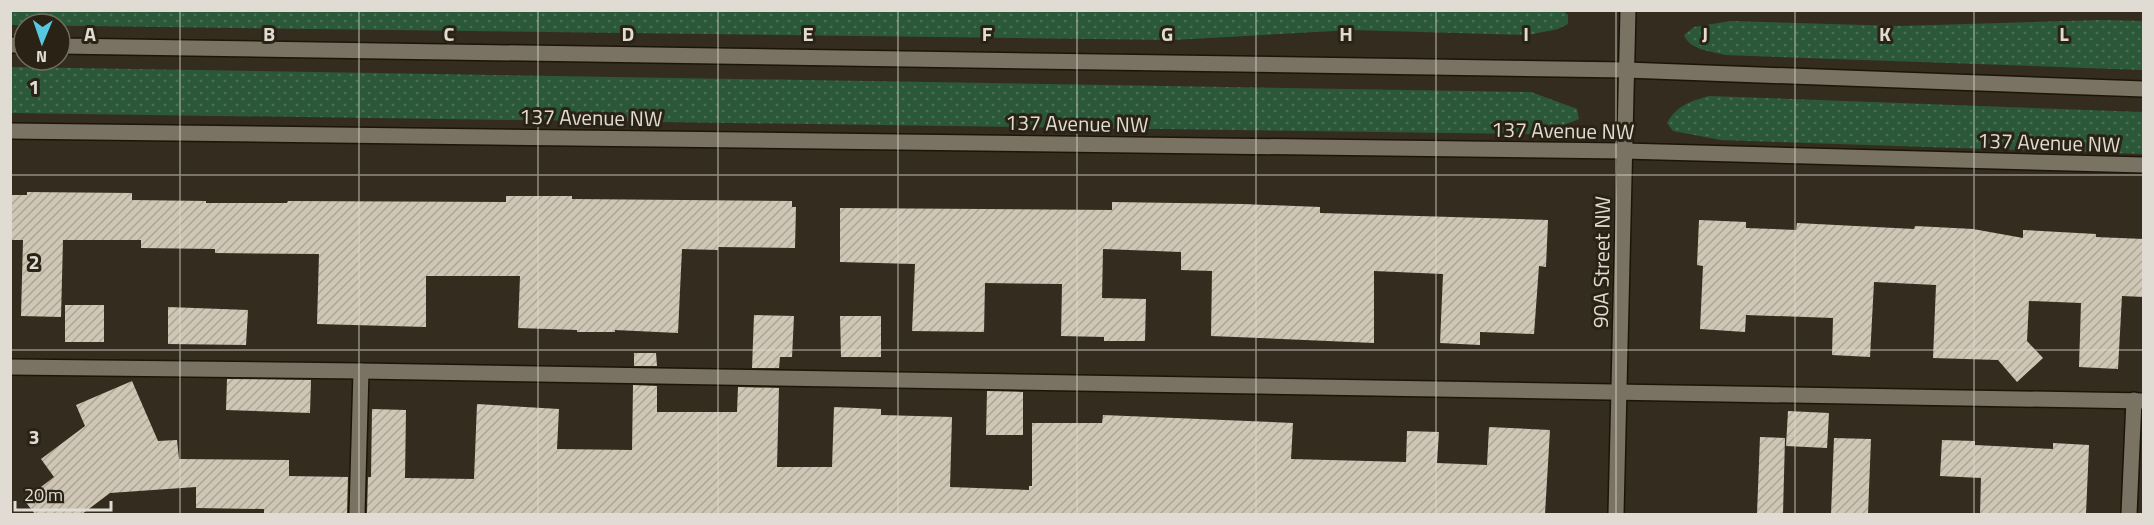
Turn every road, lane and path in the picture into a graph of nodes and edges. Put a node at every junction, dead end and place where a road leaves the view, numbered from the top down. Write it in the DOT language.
graph roads {
  1 [pos="1628,10"];
  2 [pos="72,46"];
  3 [pos="1626,70"];
  4 [pos="2144,89"];
  5 [pos="10,131"];
  6 [pos="1624,151"];
  7 [pos="2144,165"];
  8 [pos="10,367"];
  9 [pos="361,370"];
  10 [pos="1618,392"];
  11 [pos="2139,401"];
  12 [pos="357,514"];
  13 [pos="1616,514"];
  14 [pos="2129,514"];
  1 -- 3 [label="street, 90A Street NW"];
  2 -- 3 [label="street"];
  3 -- 4 [label="street"];
  3 -- 6 [label="street, 90A Street NW"];
  5 -- 6 [label="street, 137 Avenue NW"];
  6 -- 7 [label="street, 137 Avenue NW"];
  6 -- 10 [label="street, 90A Street NW"];
  8 -- 9 [label="street"];
  9 -- 10 [label="street"];
  9 -- 12 [label="street"];
  10 -- 11 [label="street"];
  10 -- 13 [label="street, 90A Street NW"];
  11 -- 14 [label="street"];
}
